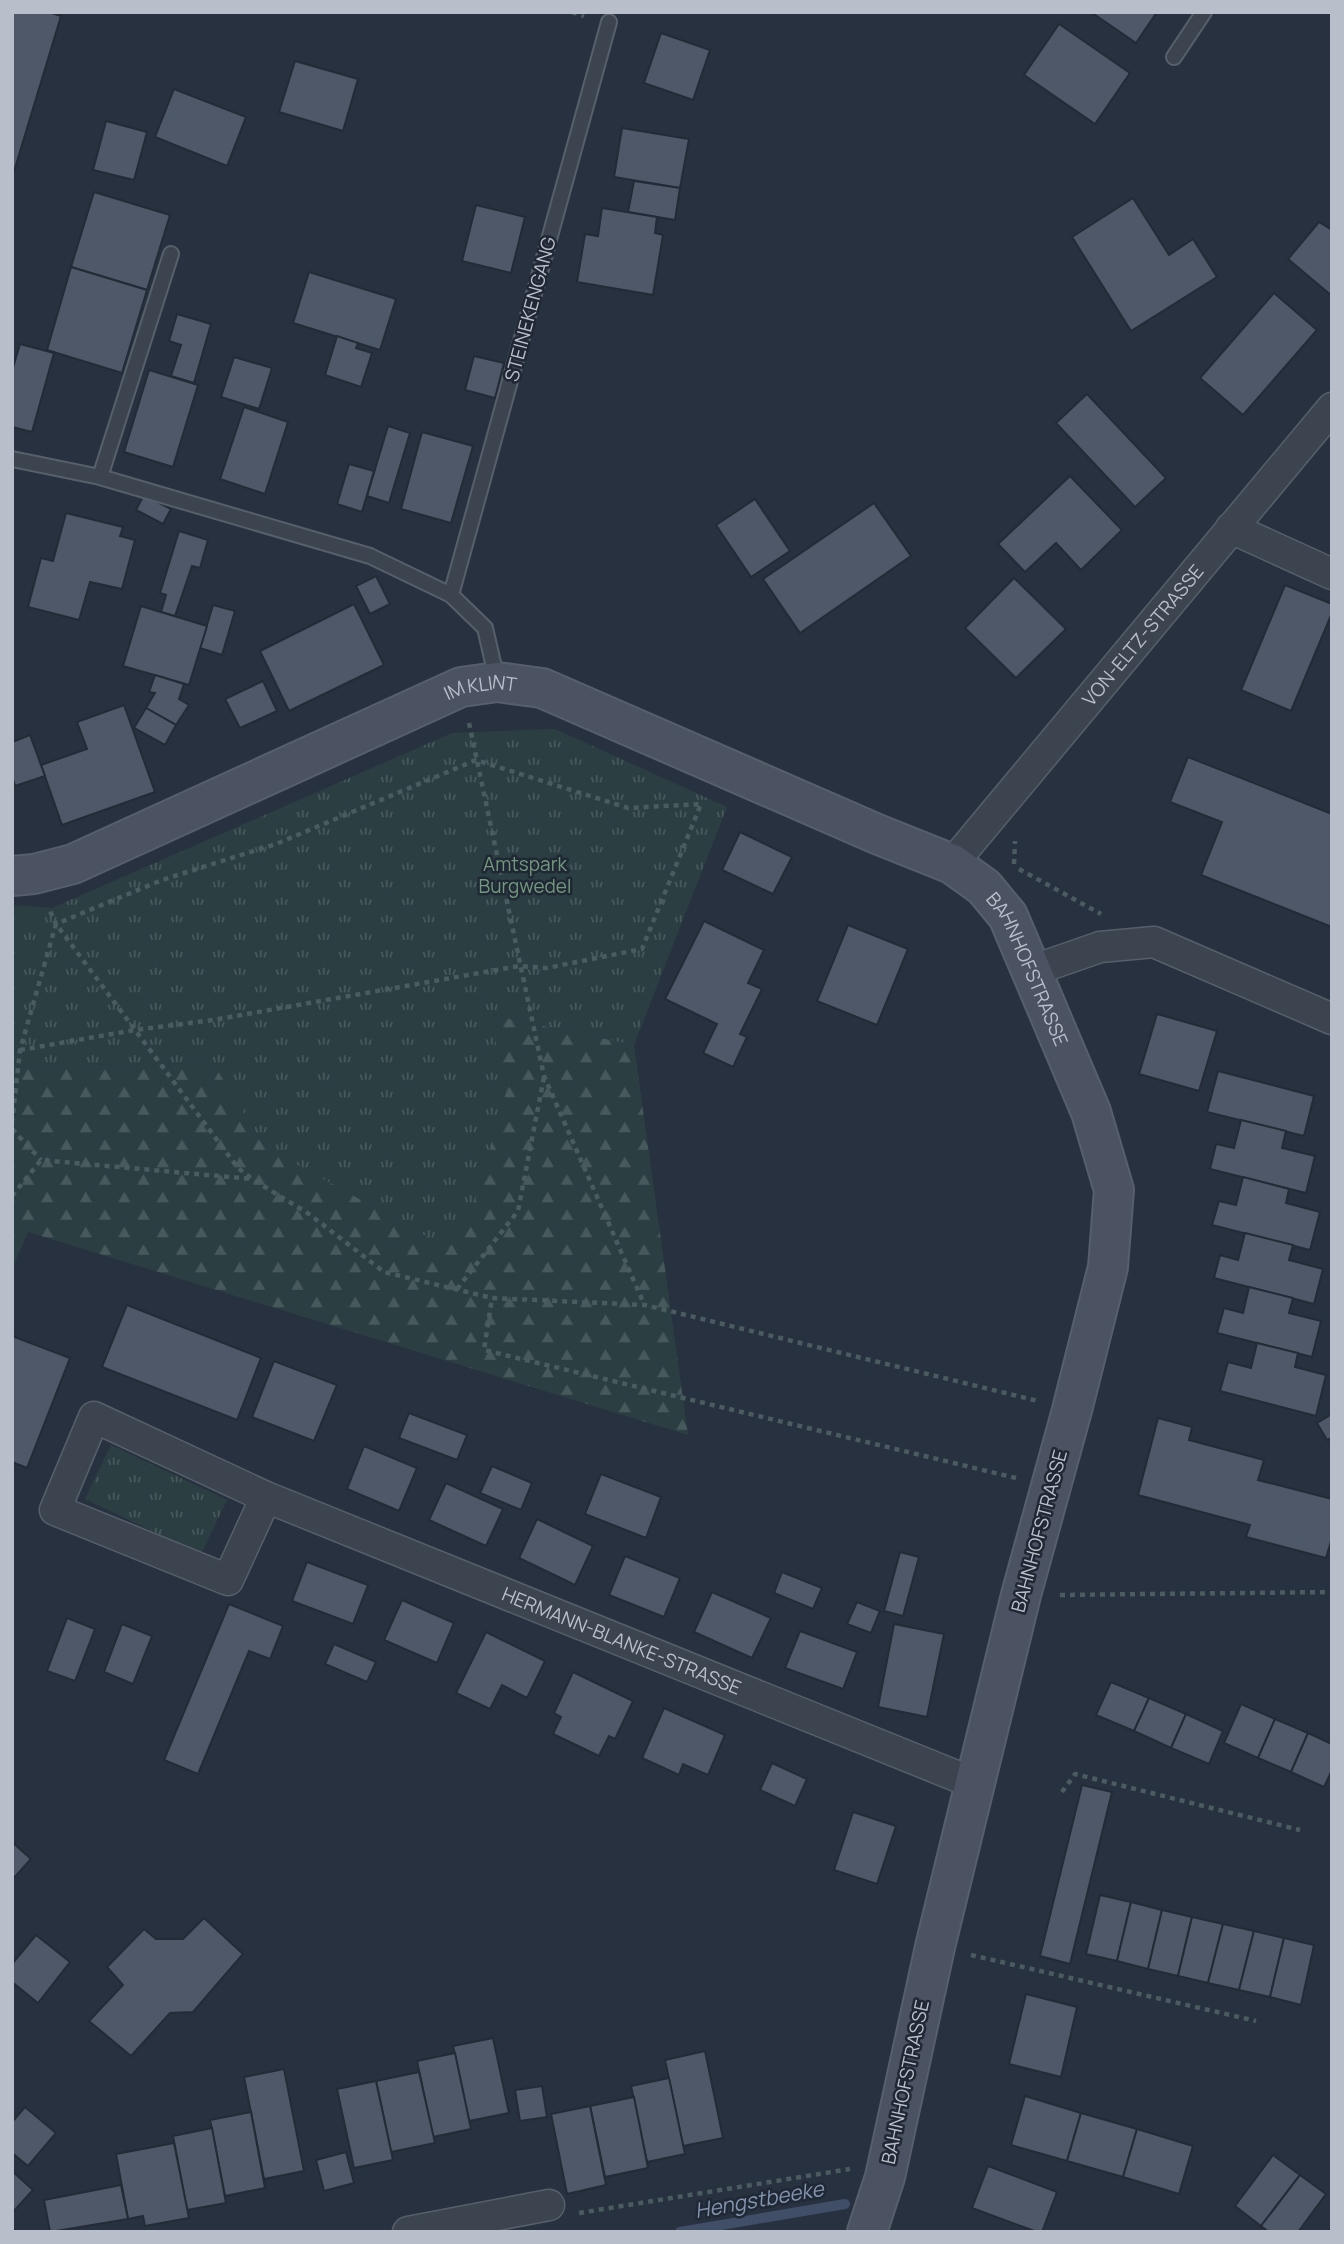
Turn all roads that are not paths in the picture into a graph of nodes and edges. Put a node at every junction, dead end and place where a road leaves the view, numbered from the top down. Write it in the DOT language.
graph roads {
  1 [pos="1204,12"];
  2 [pos="608,22"];
  3 [pos="1174,57"];
  4 [pos="171,254"];
  5 [pos="1332,408"];
  6 [pos="12,459"];
  7 [pos="100,477"];
  8 [pos="1231,528"];
  9 [pos="1332,574"];
  10 [pos="451,596"];
  11 [pos="479,684"];
  12 [pos="952,864"];
  13 [pos="23,875"];
  14 [pos="1031,971"];
  15 [pos="1332,1019"];
  16 [pos="266,1497"];
  17 [pos="976,1784"];
  18 [pos="549,2206"];
  19 [pos="408,2232"];
  20 [pos="867,2232"];
  1 -- 3 [label="lane"];
  2 -- 10 [label="lane, STEINEKENGANG"];
  4 -- 7 [label="lane"];
  5 -- 8 [label="street, VON-ELTZ-STRASSE"];
  6 -- 7 [label="lane"];
  7 -- 10 [label="lane"];
  8 -- 9 [label="street"];
  8 -- 12 [label="street, VON-ELTZ-STRASSE"];
  10 -- 11 [label="lane"];
  11 -- 12 [label="main road, IM KLINT"];
  11 -- 13 [label="main road, IM KLINT"];
  12 -- 14 [label="main road, BAHNHOFSTRASSE"];
  14 -- 15 [label="street"];
  14 -- 17 [label="main road, BAHNHOFSTRASSE"];
  16 -- 16 [label="street, HERMANN-BLANKE-STRASSE"];
  16 -- 17 [label="street, HERMANN-BLANKE-STRASSE"];
  17 -- 20 [label="main road, BAHNHOFSTRASSE"];
  18 -- 19 [label="street"];
}
